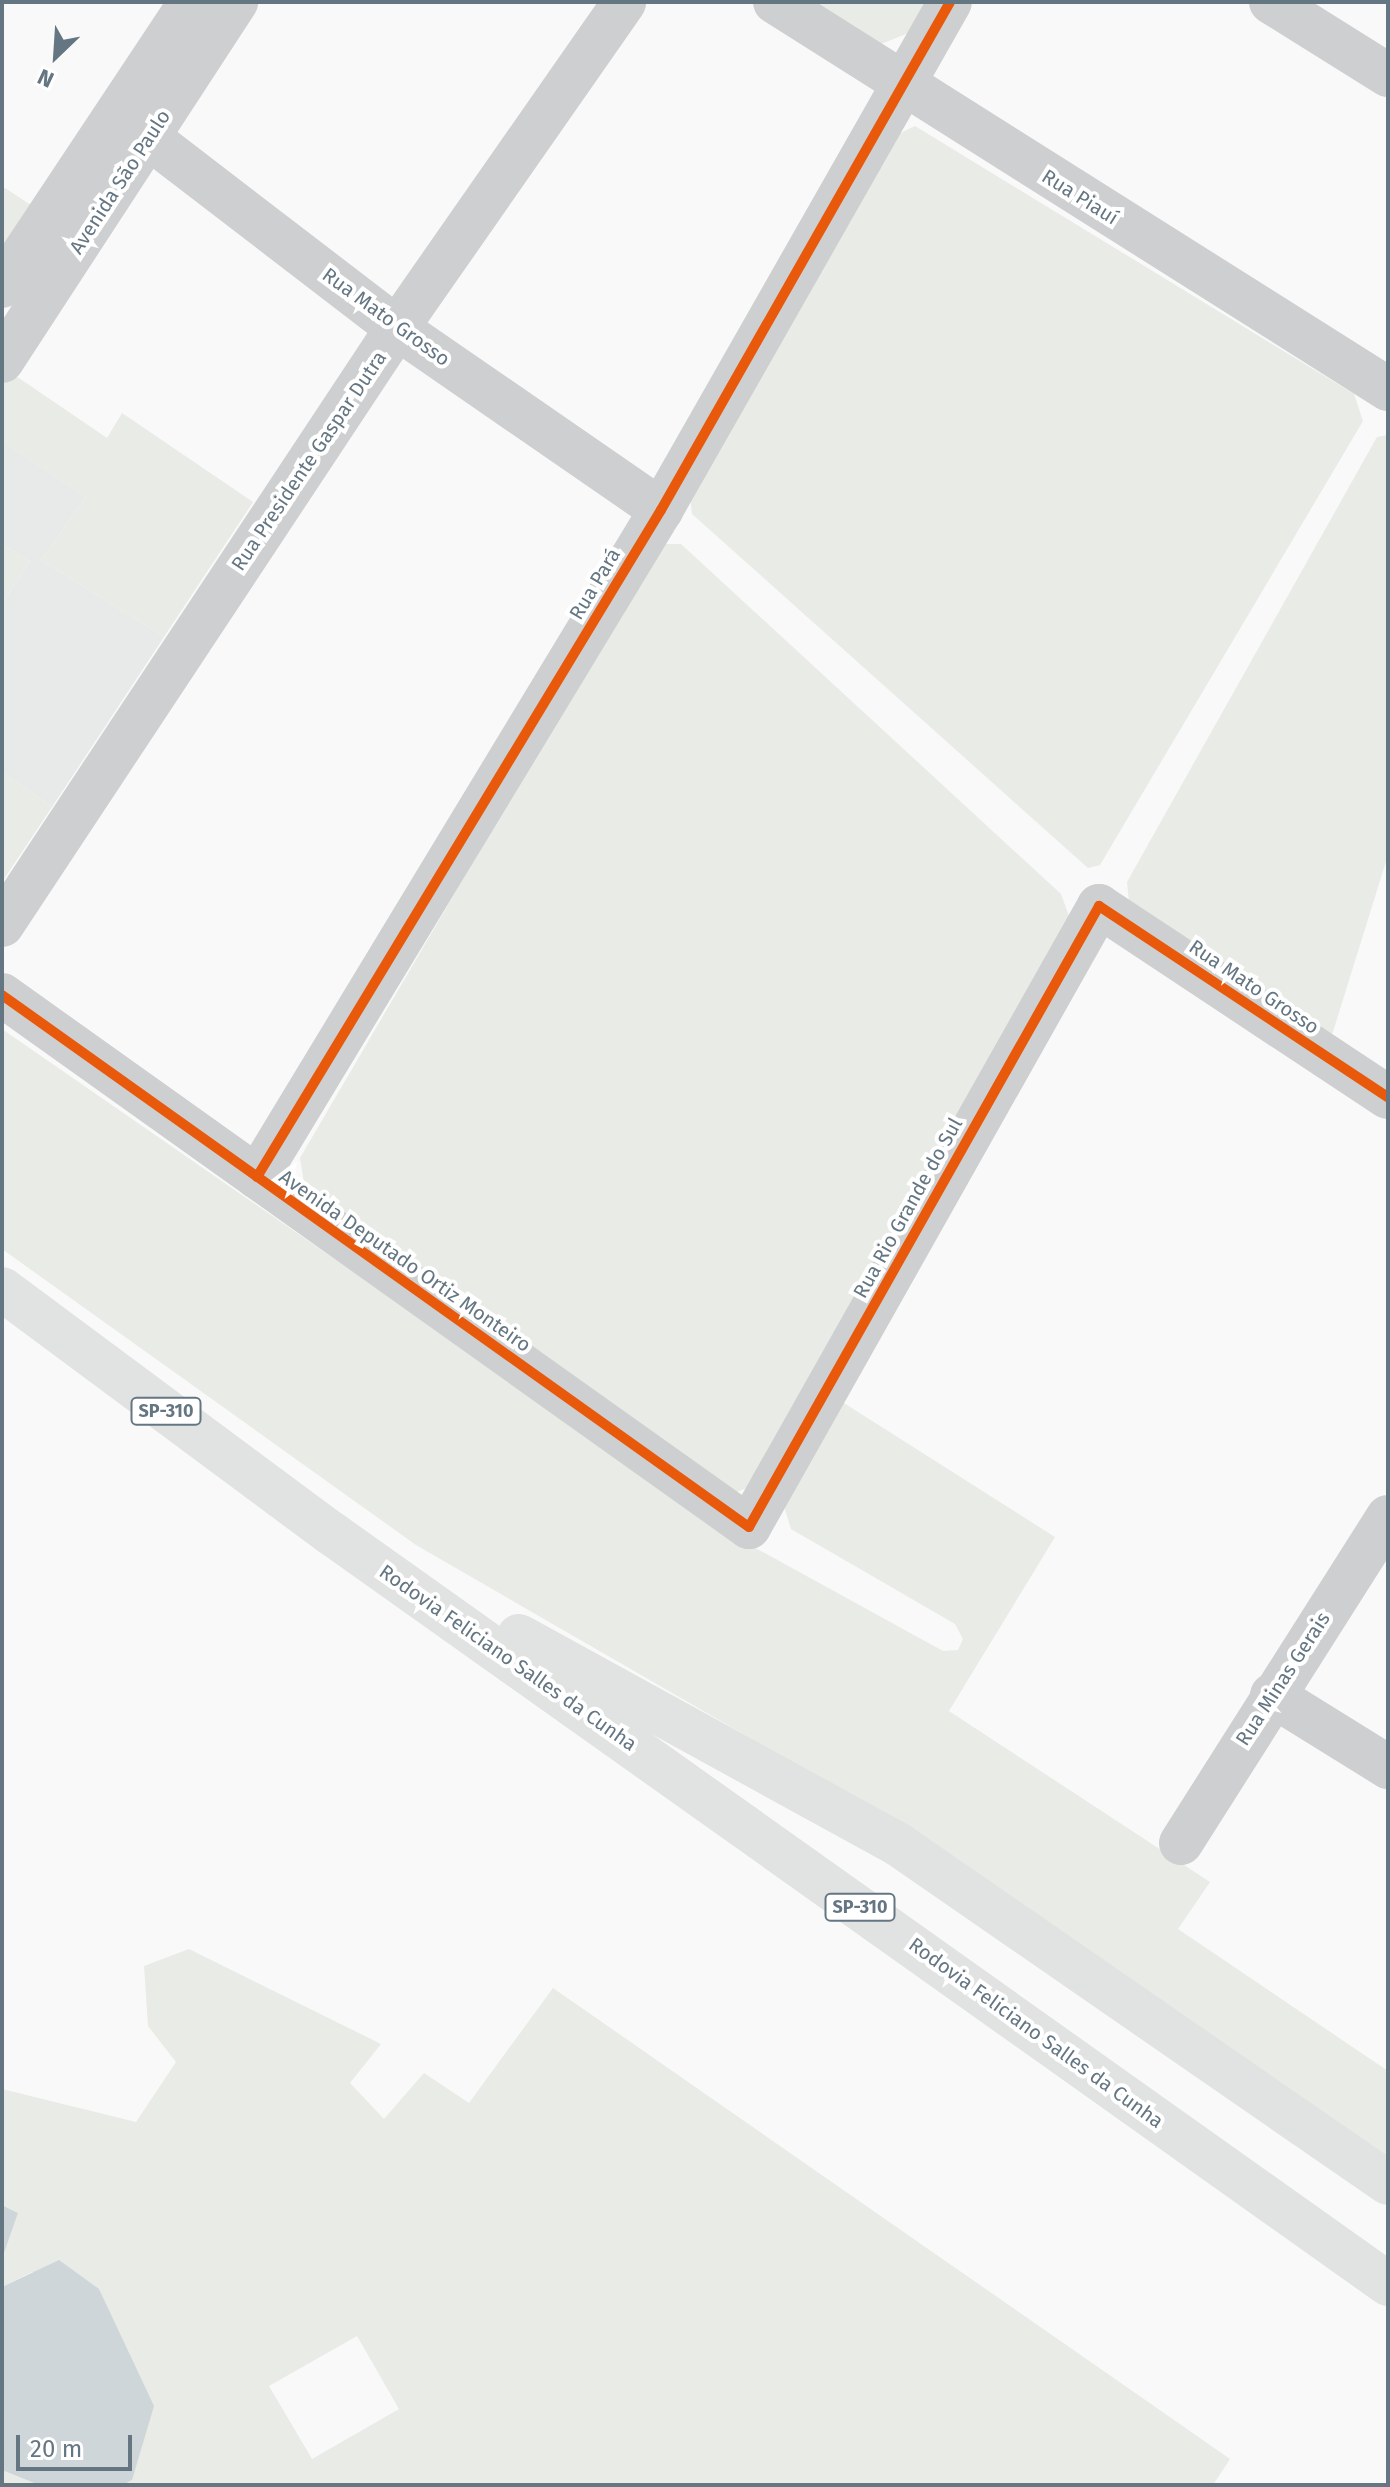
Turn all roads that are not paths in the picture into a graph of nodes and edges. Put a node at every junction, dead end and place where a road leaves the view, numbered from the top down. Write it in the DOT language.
graph roads {
  1 [pos="191,2"];
  2 [pos="236,2"];
  3 [pos="624,2"];
  4 [pos="775,2"];
  5 [pos="950,2"];
  6 [pos="1271,2"];
  7 [pos="1388,75"];
  8 [pos="899,85"];
  9 [pos="134,125"];
  10 [pos="2,286"];
  11 [pos="397,328"];
  12 [pos="2,361"];
  13 [pos="1388,389"];
  14 [pos="661,510"];
  15 [pos="1099,906"];
  16 [pos="2,925"];
  17 [pos="2,995"];
  18 [pos="1388,1097"];
  19 [pos="257,1177"];
  20 [pos="2,1289"];
  21 [pos="1388,1517"];
  22 [pos="749,1527"];
  23 [pos="331,1533"];
  24 [pos="1272,1695"];
  25 [pos="1388,1767"];
  26 [pos="1181,1843"];
  27 [pos="1388,2183"];
  28 [pos="1388,2284"];
  1 -- 9 [label="street, Avenida São Paulo"];
  2 -- 9 [label="street, Avenida São Paulo"];
  3 -- 11 [label="street, Rua Presidente Gaspar Dutra"];
  4 -- 8 [label="street, Rua Piauí"];
  5 -- 8 [label="street, Rua Pará"];
  6 -- 7 [label="street"];
  8 -- 13 [label="street, Rua Piauí"];
  8 -- 14 [label="street, Rua Pará"];
  9 -- 10 [label="street, Avenida São Paulo"];
  9 -- 11 [label="street, Rua Mato Grosso"];
  9 -- 12 [label="street, Avenida São Paulo"];
  11 -- 14 [label="street, Rua Mato Grosso"];
  11 -- 16 [label="street, Rua Presidente Gaspar Dutra"];
  14 -- 19 [label="street, Rua Pará"];
  15 -- 18 [label="street, Rua Mato Grosso"];
  15 -- 22 [label="street, Rua Rio Grande do Sul"];
  17 -- 19 [label="street, Avenida Deputado Ortiz Monteiro"];
  19 -- 22 [label="street, Avenida Deputado Ortiz Monteiro"];
  20 -- 23 [label="main road, Rodovia Feliciano Salles da Cunha / SP-310"];
  21 -- 24 [label="street, Rua Minas Gerais"];
  23 -- 27 [label="main road, Rodovia Feliciano Salles da Cunha / SP-310"];
  23 -- 28 [label="main road, Rodovia Feliciano Salles da Cunha / SP-310"];
  24 -- 25 [label="street"];
  24 -- 26 [label="street, Rua Minas Gerais"];
}
